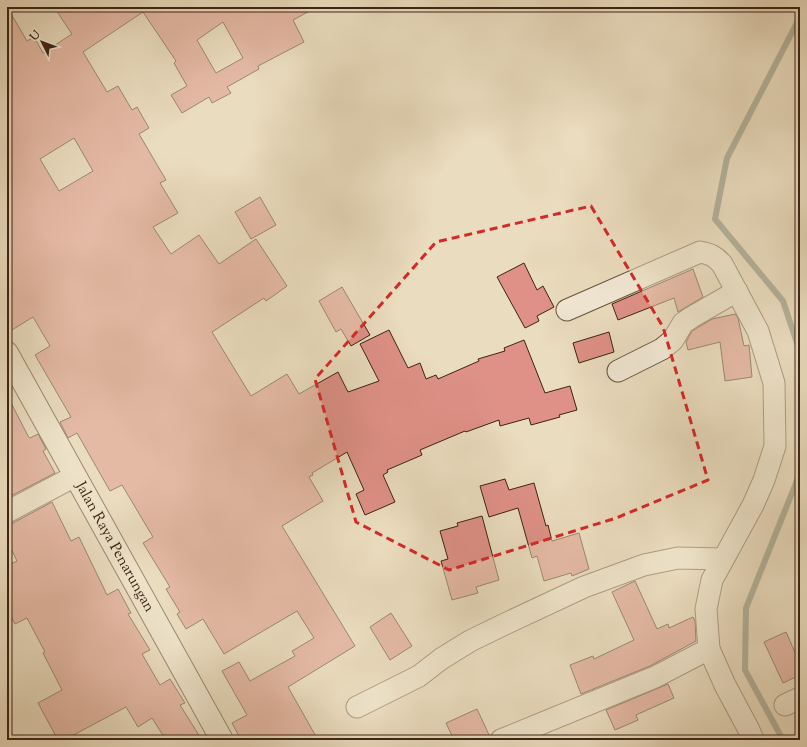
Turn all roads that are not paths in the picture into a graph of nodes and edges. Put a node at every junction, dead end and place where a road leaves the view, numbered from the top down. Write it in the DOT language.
graph roads {
  1 [pos="737,291"];
  2 [pos="567,310"];
  3 [pos="7,353"];
  4 [pos="618,371"];
  5 [pos="75,476"];
  6 [pos="7,512"];
  7 [pos="723,559"];
  8 [pos="709,649"];
  9 [pos="357,707"];
  10 [pos="222,740"];
  11 [pos="502,740"];
  12 [pos="753,740"];
  1 -- 2 [label="street"];
  1 -- 4 [label="street"];
  1 -- 7 [label="street"];
  3 -- 5 [label="main road, Jalan Raya Penarungan"];
  5 -- 6 [label="street"];
  5 -- 10 [label="main road, Jalan Raya Penarungan"];
  7 -- 8 [label="street"];
  7 -- 9 [label="street"];
  8 -- 11 [label="street"];
  8 -- 12 [label="street"];
}
